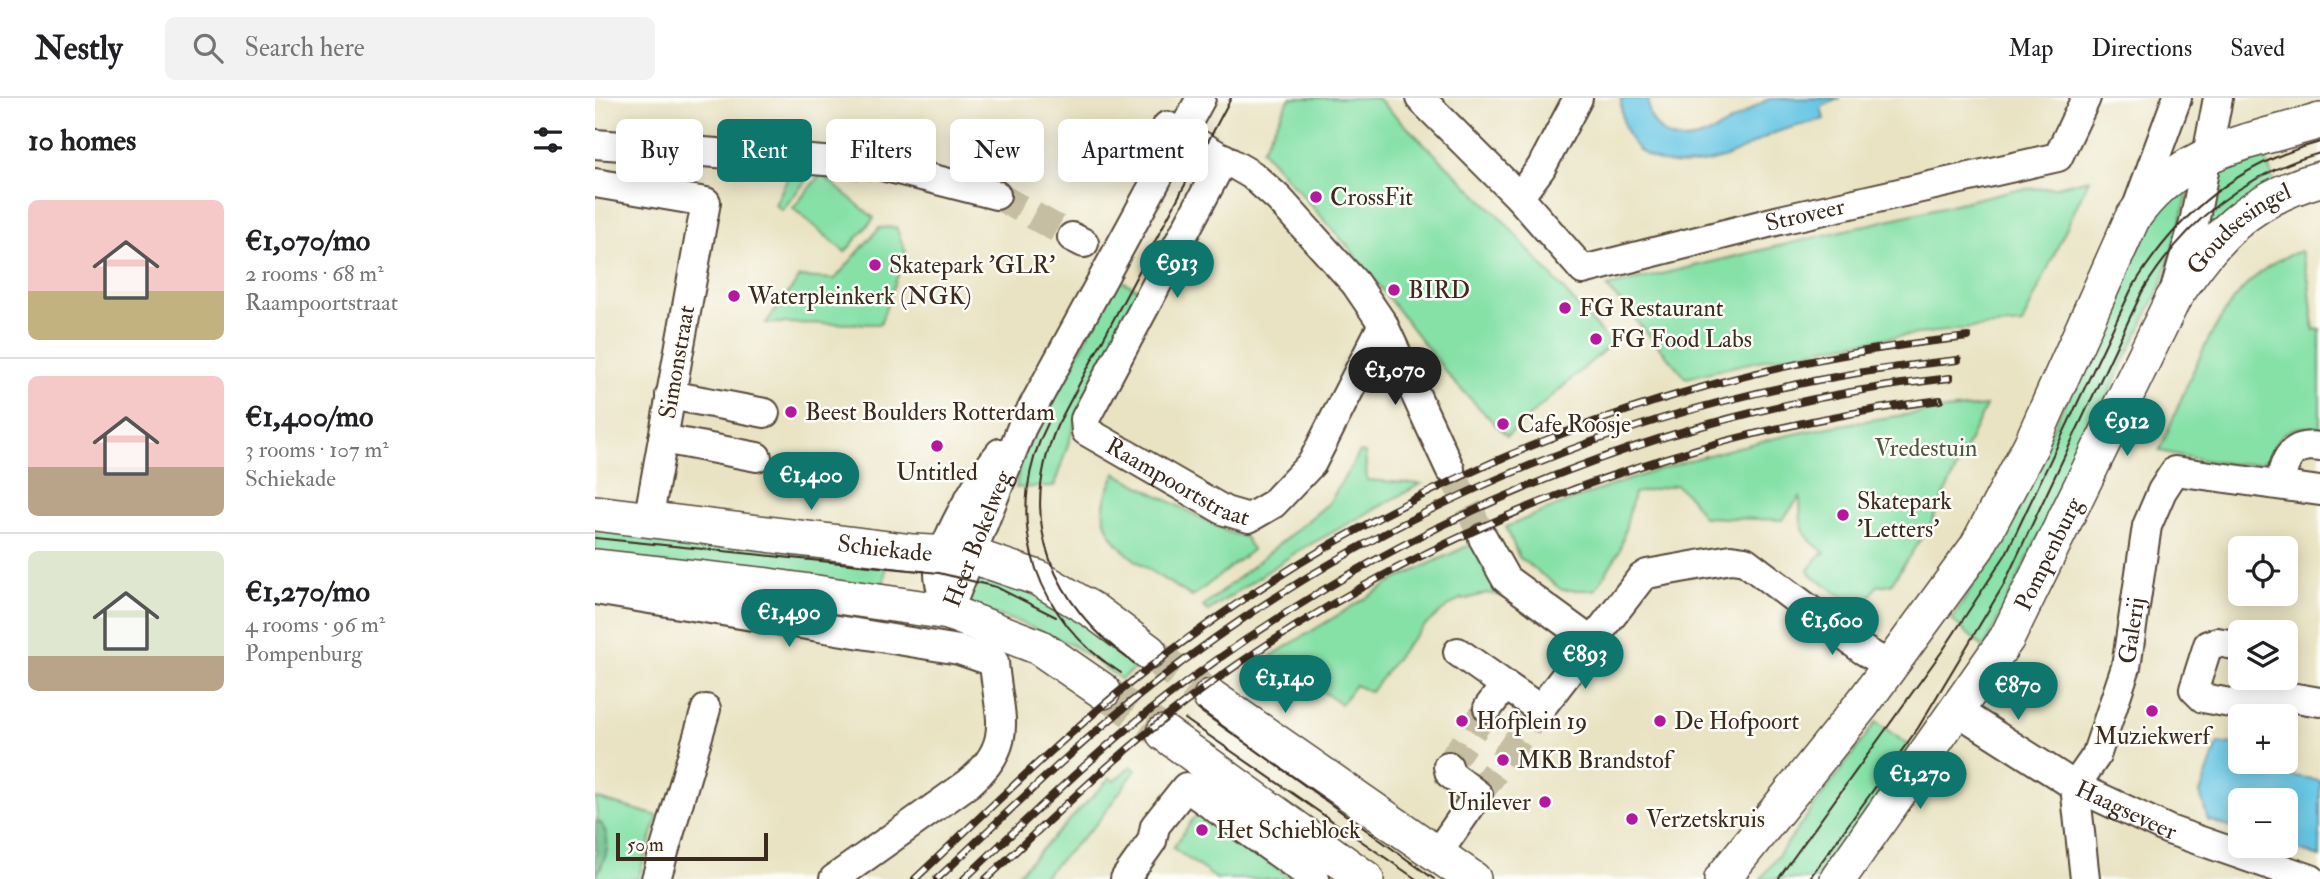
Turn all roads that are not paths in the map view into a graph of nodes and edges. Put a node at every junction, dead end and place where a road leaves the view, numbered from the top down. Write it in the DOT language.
graph roads {
  1 [pos="1182,98"];
  2 [pos="1201,98"];
  3 [pos="1420,98"];
  4 [pos="1579,98"];
  5 [pos="2086,98"];
  6 [pos="2177,98"];
  7 [pos="2218,98"];
  8 [pos="1177,119"];
  9 [pos="1183,119"];
  10 [pos="2320,121"];
  11 [pos="595,144"];
  12 [pos="1208,149"];
  13 [pos="2207,155"];
  14 [pos="1224,158"];
  15 [pos="2320,179"];
  16 [pos="1149,182"];
  17 [pos="595,183"];
  18 [pos="996,195"];
  19 [pos="1519,197"];
  20 [pos="2132,219"];
  21 [pos="2173,299"];
  22 [pos="1383,324"];
  23 [pos="670,395"];
  24 [pos="765,413"];
  25 [pos="663,439"];
  26 [pos="2320,447"];
  27 [pos="757,457"];
  28 [pos="1450,469"];
  29 [pos="2280,484"];
  30 [pos="2320,491"];
  31 [pos="595,513"];
  32 [pos="648,521"];
  33 [pos="1483,538"];
  34 [pos="957,555"];
  35 [pos="595,567"];
  36 [pos="595,590"];
  37 [pos="949,612"];
  38 [pos="1592,642"];
  39 [pos="2228,644"];
  40 [pos="1149,652"];
  41 [pos="1458,652"];
  42 [pos="1890,666"];
  43 [pos="1505,685"];
  44 [pos="2248,690"];
  45 [pos="2273,690"];
  46 [pos="1103,691"];
  47 [pos="1211,697"];
  48 [pos="2320,702"];
  49 [pos="1488,708"];
  50 [pos="706,709"];
  51 [pos="1956,710"];
  52 [pos="1164,733"];
  53 [pos="1448,766"];
  54 [pos="2075,786"];
  55 [pos="1437,853"];
  56 [pos="1726,872"];
  57 [pos="656,879"];
  58 [pos="834,879"];
  59 [pos="1125,879"];
  60 [pos="1315,879"];
  61 [pos="1366,879"];
  62 [pos="1473,879"];
  63 [pos="1838,879"];
  64 [pos="2085,879"];
  65 [pos="2311,879"];
  1 -- 8 [label="street, Heer Bokelweg"];
  2 -- 9 [label="street, Heer Bokelweg"];
  3 -- 19 [label="street"];
  4 -- 19 [label="street"];
  5 -- 19 [label="street, Stroveer"];
  6 -- 20 [label="street"];
  7 -- 13 [label="street, Pompenburg"];
  10 -- 13 [label="main road"];
  11 -- 18 [label="street"];
  12 -- 14 [label="street"];
  13 -- 20 [label="main road"];
  13 -- 21 [label="street, Pompenburg"];
  14 -- 22 [label="street"];
  14 -- 22 [label="street, Raampoortstraat"];
  15 -- 21 [label="main road, Goudsesingel"];
  16 -- 34 [label="street, Heer Bokelweg"];
  17 -- 23 [label="street, Simonstraat"];
  20 -- 42 [label="main road"];
  21 -- 51 [label="main road, Pompenburg"];
  22 -- 28 [label="street"];
  23 -- 24 [label="street"];
  23 -- 25 [label="street, Simonstraat"];
  25 -- 27 [label="street"];
  25 -- 32 [label="street, Simonstraat"];
  26 -- 29 [label="street"];
  29 -- 30 [label="street"];
  29 -- 54 [label="street, Galerij"];
  31 -- 32 [label="main road, Schiekade"];
  32 -- 34 [label="main road, Schiekade"];
  33 -- 38 [label="street"];
  34 -- 37 [label="street, Heer Bokelweg"];
  34 -- 40 [label="main road, Schiekade"];
  35 -- 37 [label="main road"];
  36 -- 58 [label="street"];
  37 -- 46 [label="main road"];
  38 -- 42 [label="street"];
  38 -- 43 [label="street"];
  39 -- 44 [label="street"];
  41 -- 43 [label="street"];
  42 -- 56 [label="main road"];
  43 -- 49 [label="street"];
  45 -- 48 [label="street"];
  47 -- 55 [label="main road"];
  50 -- 57 [label="street"];
  51 -- 54 [label="street, Haagseveer"];
  51 -- 63 [label="main road, Pompenburg"];
  52 -- 61 [label="main road"];
  53 -- 55 [label="street"];
  54 -- 64 [label="street"];
  54 -- 65 [label="street, Haagseveer"];
  55 -- 62 [label="main road"];
  59 -- 60 [label="street"];
}
